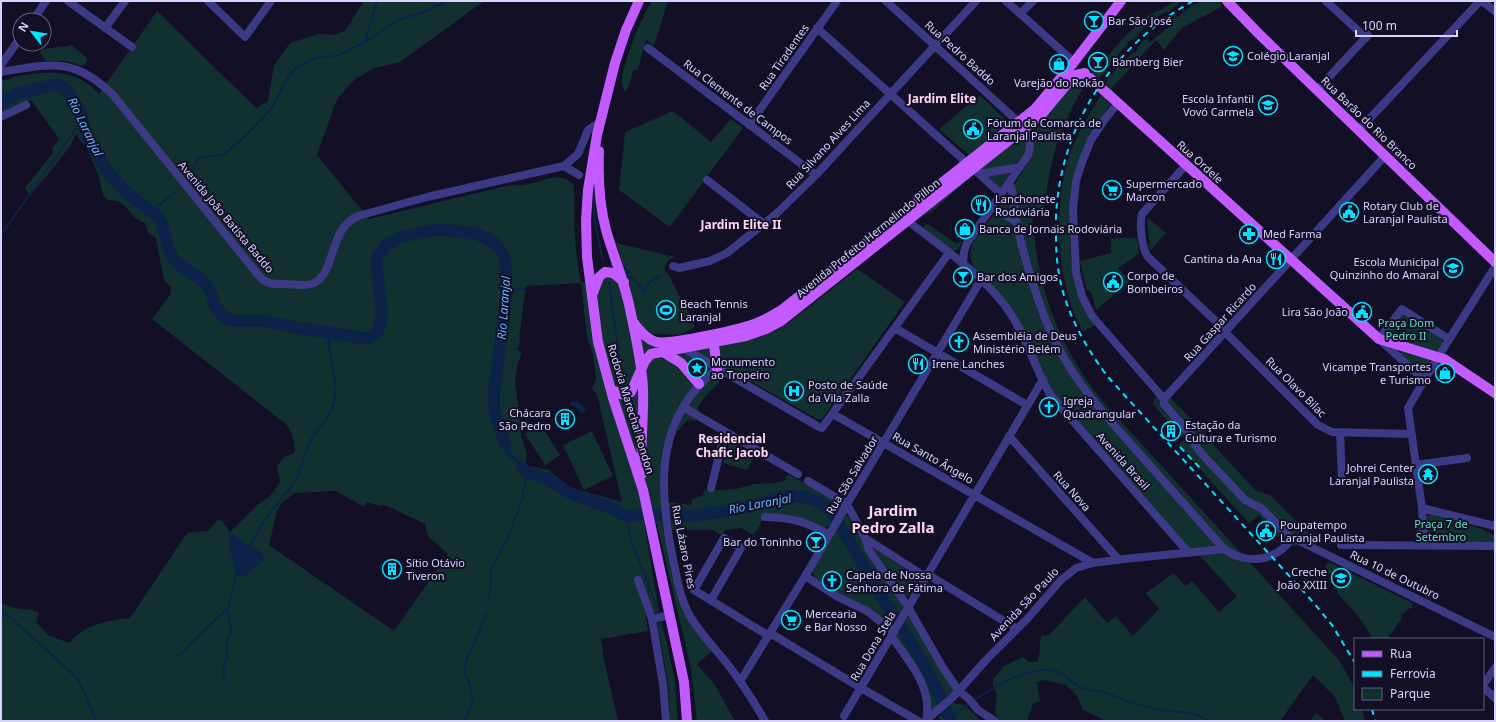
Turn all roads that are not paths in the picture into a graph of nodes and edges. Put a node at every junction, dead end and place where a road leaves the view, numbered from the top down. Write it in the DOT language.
graph roads {
  1 [pos="46,1"];
  2 [pos="68,1"];
  3 [pos="125,1"];
  4 [pos="208,1"];
  5 [pos="271,1"];
  6 [pos="639,1"];
  7 [pos="837,1"];
  8 [pos="886,1"];
  9 [pos="976,1"];
  10 [pos="1006,1"];
  11 [pos="1033,1"];
  12 [pos="1121,1"];
  13 [pos="1227,1"];
  14 [pos="1326,1"];
  15 [pos="1481,1"];
  16 [pos="1495,11"];
  17 [pos="38,12"];
  18 [pos="1020,14"];
  19 [pos="105,28"];
  20 [pos="817,28"];
  21 [pos="935,46"];
  22 [pos="132,47"];
  23 [pos="648,48"];
  24 [pos="12,49"];
  25 [pos="10,52"];
  26 [pos="1074,62"];
  27 [pos="1,65"];
  28 [pos="18,69"];
  29 [pos="1,72"];
  30 [pos="1088,75"];
  31 [pos="1317,90"];
  32 [pos="890,94"];
  33 [pos="1118,103"];
  34 [pos="26,105"];
  35 [pos="1042,108"];
  36 [pos="1,117"];
  37 [pos="601,121"];
  38 [pos="749,125"];
  39 [pos="1021,125"];
  40 [pos="1359,130"];
  41 [pos="1385,156"];
  42 [pos="1186,165"];
  43 [pos="564,166"];
  44 [pos="1020,166"];
  45 [pos="973,168"];
  46 [pos="579,175"];
  47 [pos="816,175"];
  48 [pos="707,180"];
  49 [pos="1009,182"];
  50 [pos="1001,194"];
  51 [pos="992,207"];
  52 [pos="906,217"];
  53 [pos="1016,221"];
  54 [pos="764,224"];
  55 [pos="949,253"];
  56 [pos="1291,260"];
  57 [pos="1495,262"];
  58 [pos="963,264"];
  59 [pos="673,266"];
  60 [pos="1495,267"];
  61 [pos="981,280"];
  62 [pos="624,282"];
  63 [pos="592,295"];
  64 [pos="779,317"];
  65 [pos="633,322"];
  66 [pos="895,328"];
  67 [pos="1226,331"];
  68 [pos="713,338"];
  69 [pos="1379,339"];
  70 [pos="1449,339"];
  71 [pos="727,340"];
  72 [pos="682,348"];
  73 [pos="663,352"];
  74 [pos="938,353"];
  75 [pos="1438,357"];
  76 [pos="717,369"];
  77 [pos="641,370"];
  78 [pos="1424,380"];
  79 [pos="1042,381"];
  80 [pos="699,384"];
  81 [pos="612,390"];
  82 [pos="1495,393"];
  83 [pos="1164,399"];
  84 [pos="1027,405"];
  85 [pos="683,407"];
  86 [pos="833,414"];
  87 [pos="725,432"];
  88 [pos="1340,432"];
  89 [pos="1411,434"];
  90 [pos="1009,436"];
  91 [pos="884,443"];
  92 [pos="1467,458"];
  93 [pos="1416,465"];
  94 [pos="798,474"];
  95 [pos="808,482"];
  96 [pos="1342,482"];
  97 [pos="710,488"];
  98 [pos="644,494"];
  99 [pos="974,495"];
  100 [pos="847,504"];
  101 [pos="1422,508"];
  102 [pos="765,517"];
  103 [pos="1495,526"];
  104 [pos="831,531"];
  105 [pos="1289,536"];
  106 [pos="865,538"];
  107 [pos="1424,544"];
  108 [pos="1341,545"];
  109 [pos="1495,546"];
  110 [pos="1224,549"];
  111 [pos="1188,552"];
  112 [pos="1119,560"];
  113 [pos="1093,564"];
  114 [pos="805,576"];
  115 [pos="927,576"];
  116 [pos="638,580"];
  117 [pos="711,600"];
  118 [pos="906,610"];
  119 [pos="670,615"];
  120 [pos="652,619"];
  121 [pos="1017,629"];
  122 [pos="894,632"];
  123 [pos="769,634"];
  124 [pos="1495,637"];
  125 [pos="1495,668"];
  126 [pos="740,680"];
  127 [pos="1484,684"];
  128 [pos="1484,687"];
  129 [pos="861,688"];
  130 [pos="958,690"];
  131 [pos="1495,698"];
  132 [pos="844,716"];
  133 [pos="765,720"];
  134 [pos="924,720"];
  135 [pos="666,721"];
  136 [pos="687,721"];
  137 [pos="994,721"];
  1 -- 17 [label="street"];
  2 -- 19 [label="street"];
  3 -- 19 [label="street"];
  4 -- 5 [label="street"];
  6 -- 37 [label="main road, Rodovia Marechal Rondon"];
  7 -- 20 [label="street, Rua Tiradentes"];
  8 -- 21 [label="street, Rua Pedro Baddo"];
  9 -- 21 [label="street, Rua Silvano Alves Lima"];
  10 -- 18 [label="street, Rua Ordele"];
  11 -- 18 [label="street"];
  12 -- 26 [label="main road, Avenida Prefeito Hermelindo Pillon"];
  13 -- 31 [label="main road, Rua Barão do Rio Branco"];
  14 -- 31 [label="street"];
  15 -- 16 [label="street"];
  15 -- 40 [label="street"];
  18 -- 26 [label="street, Rua Ordele"];
  19 -- 22 [label="street"];
  20 -- 32 [label="street"];
  20 -- 38 [label="street, Rua Tiradentes"];
  21 -- 32 [label="street, Rua Silvano Alves Lima"];
  21 -- 39 [label="street, Rua Pedro Baddo"];
  23 -- 38 [label="street, Rua Clemente de Campos"];
  24 -- 25 [label="street"];
  25 -- 27 [label="street"];
  25 -- 28 [label="street"];
  26 -- 30 [label="main road, Rua Ordele"];
  26 -- 35 [label="main road, Avenida Prefeito Hermelindo Pillon"];
  28 -- 29 [label="street, Avenida João Batista Baddo"];
  28 -- 43 [label="street, Avenida João Batista Baddo"];
  30 -- 33 [label="main road, Rua Ordele, bridge"];
  30 -- 35 [label="main road, Avenida Prefeito Hermelindo Pillon"];
  31 -- 40 [label="main road, Rua Barão do Rio Branco"];
  32 -- 45 [label="street"];
  32 -- 47 [label="street, Rua Silvano Alves Lima"];
  33 -- 42 [label="main road, Rua Ordele"];
  33 -- 83 [label="street"];
  34 -- 36 [label="street"];
  35 -- 39 [label="main road, Avenida Prefeito Hermelindo Pillon"];
  37 -- 43 [label="street, Avenida João Batista Baddo"];
  37 -- 62 [label="main road, Rodovia Marechal Rondon"];
  37 -- 63 [label="main road, Rodovia Marechal Rondon"];
  38 -- 47 [label="street, Rua Clemente de Campos"];
  39 -- 44 [label="street"];
  39 -- 45 [label="main road, Avenida Prefeito Hermelindo Pillon"];
  40 -- 41 [label="main road, Rua Barão do Rio Branco"];
  41 -- 56 [label="street, Rua Gaspar Ricardo"];
  41 -- 57 [label="main road, Rua Barão do Rio Branco"];
  42 -- 56 [label="main road, Rua Ordele"];
  42 -- 67 [label="street, Rua Olavo Bilac"];
  43 -- 46 [label="street"];
  44 -- 45 [label="street"];
  44 -- 49 [label="street"];
  45 -- 50 [label="street"];
  45 -- 52 [label="main road, Avenida Prefeito Hermelindo Pillon"];
  47 -- 54 [label="street, Rua Silvano Alves Lima"];
  48 -- 54 [label="street"];
  49 -- 50 [label="street"];
  49 -- 53 [label="street"];
  50 -- 51 [label="street"];
  51 -- 53 [label="street"];
  51 -- 58 [label="street"];
  52 -- 55 [label="street, Avenida Brasil"];
  52 -- 64 [label="main road, Avenida Prefeito Hermelindo Pillon"];
  53 -- 110 [label="street"];
  54 -- 59 [label="street, Rua Silvano Alves Lima"];
  55 -- 58 [label="street, Avenida Brasil"];
  55 -- 66 [label="street"];
  56 -- 67 [label="street, Rua Gaspar Ricardo"];
  56 -- 69 [label="main road, Rua Ordele"];
  58 -- 61 [label="street, Avenida Brasil"];
  60 -- 70 [label="street"];
  61 -- 74 [label="street, Rua São Salvador"];
  61 -- 79 [label="street, Avenida Brasil"];
  62 -- 63 [label="main road"];
  62 -- 65 [label="main road, Rodovia Marechal Rondon"];
  63 -- 81 [label="main road, Rodovia Marechal Rondon"];
  64 -- 68 [label="main road, Avenida Prefeito Hermelindo Pillon"];
  64 -- 71 [label="main road, Avenida Prefeito Hermelindo Pillon"];
  65 -- 68 [label="main road, Avenida Prefeito Hermelindo Pillon"];
  65 -- 77 [label="main road, Rodovia Marechal Rondon"];
  66 -- 74 [label="street"];
  66 -- 86 [label="street"];
  67 -- 83 [label="street, Rua Gaspar Ricardo"];
  67 -- 88 [label="street, Rua Olavo Bilac"];
  68 -- 71 [label="main road, Avenida Prefeito Hermelindo Pillon"];
  68 -- 72 [label="main road, Avenida Prefeito Hermelindo Pillon"];
  68 -- 76 [label="main road"];
  69 -- 70 [label="street"];
  69 -- 75 [label="main road"];
  69 -- 78 [label="street"];
  70 -- 75 [label="street"];
  71 -- 76 [label="main road"];
  72 -- 73 [label="main road, Avenida Prefeito Hermelindo Pillon"];
  72 -- 76 [label="street"];
  73 -- 77 [label="main road, Avenida Prefeito Hermelindo Pillon"];
  73 -- 80 [label="main road"];
  74 -- 84 [label="street"];
  74 -- 91 [label="street, Rua São Salvador"];
  75 -- 78 [label="street"];
  75 -- 82 [label="main road"];
  76 -- 80 [label="street, Rua Lázaro Pires"];
  76 -- 86 [label="street"];
  77 -- 81 [label="main road"];
  77 -- 98 [label="main road, Rodovia Marechal Rondon"];
  78 -- 89 [label="street"];
  79 -- 84 [label="street, Rua Dona Stela"];
  79 -- 111 [label="street, Avenida Brasil"];
  80 -- 85 [label="street, Rua Lázaro Pires"];
  81 -- 98 [label="main road, Rodovia Marechal Rondon"];
  83 -- 105 [label="street"];
  84 -- 90 [label="street, Rua Dona Stela"];
  85 -- 87 [label="street"];
  85 -- 126 [label="street, Rua Lázaro Pires"];
  86 -- 91 [label="street, Rua Santo Ângelo"];
  87 -- 94 [label="street"];
  87 -- 97 [label="street"];
  88 -- 89 [label="street, Rua Olavo Bilac"];
  88 -- 96 [label="street"];
  89 -- 93 [label="street"];
  90 -- 99 [label="street, Rua Dona Stela"];
  90 -- 112 [label="street, Rua Nova"];
  91 -- 99 [label="street, Rua Santo Ângelo"];
  91 -- 100 [label="street, Rua São Salvador"];
  92 -- 93 [label="street"];
  93 -- 101 [label="street"];
  95 -- 100 [label="street"];
  98 -- 119 [label="main road, Rodovia Marechal Rondon"];
  99 -- 113 [label="street, Rua Santo Ângelo"];
  99 -- 115 [label="street, Rua Dona Stela"];
  100 -- 104 [label="street, Rua São Salvador"];
  100 -- 106 [label="street"];
  101 -- 103 [label="street"];
  101 -- 107 [label="street"];
  102 -- 104 [label="street"];
  104 -- 114 [label="street, Rua São Salvador"];
  105 -- 110 [label="street"];
  105 -- 124 [label="street, Rua 10 de Outubro"];
  106 -- 115 [label="street"];
  106 -- 118 [label="street"];
  107 -- 108 [label="street"];
  107 -- 109 [label="street"];
  110 -- 111 [label="street, Avenida São Paulo"];
  111 -- 112 [label="street, Avenida São Paulo"];
  112 -- 113 [label="street, Avenida São Paulo"];
  113 -- 121 [label="street, Avenida São Paulo"];
  114 -- 122 [label="street"];
  114 -- 123 [label="street, Rua São Salvador"];
  115 -- 118 [label="street, Rua Dona Stela"];
  115 -- 121 [label="street"];
  116 -- 120 [label="street"];
  117 -- 117 [label="street"];
  117 -- 123 [label="street"];
  118 -- 122 [label="street, Rua Dona Stela"];
  118 -- 130 [label="street"];
  119 -- 120 [label="street"];
  119 -- 136 [label="main road, Rodovia Marechal Rondon"];
  120 -- 135 [label="street"];
  121 -- 130 [label="street, Avenida São Paulo"];
  122 -- 129 [label="street, Rua Dona Stela"];
  122 -- 134 [label="street"];
  123 -- 126 [label="street, Rua São Salvador"];
  123 -- 129 [label="street"];
  125 -- 127 [label="street"];
  126 -- 133 [label="street, Rua Lázaro Pires"];
  128 -- 131 [label="street"];
  129 -- 132 [label="street, Rua Dona Stela"];
  129 -- 134 [label="street"];
  130 -- 134 [label="street, Avenida São Paulo"];
  130 -- 137 [label="street"];
}
